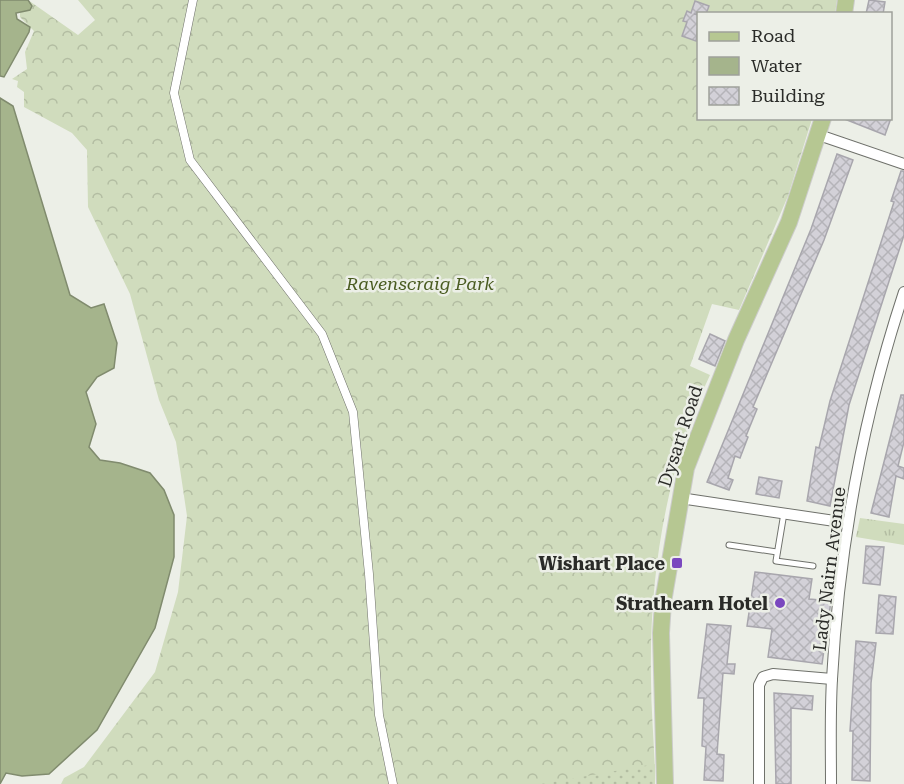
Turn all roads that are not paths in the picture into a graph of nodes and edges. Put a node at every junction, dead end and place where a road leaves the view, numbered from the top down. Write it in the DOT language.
graph roads {
  1 [pos="193,0"];
  2 [pos="821,127"];
  3 [pos="904,164"];
  4 [pos="904,292"];
  5 [pos="680,498"];
  6 [pos="784,513"];
  7 [pos="848,523"];
  8 [pos="729,545"];
  9 [pos="777,552"];
  10 [pos="813,566"];
  11 [pos="832,679"];
  12 [pos="393,784"];
  13 [pos="665,784"];
  14 [pos="759,784"];
  15 [pos="831,784"];
  1 -- 12 [label="street"];
  2 -- 3 [label="street"];
  2 -- 5 [label="main road, Dysart Road"];
  4 -- 7 [label="street, Lady Nairn Avenue"];
  5 -- 6 [label="street"];
  5 -- 13 [label="main road, Dysart Road"];
  6 -- 7 [label="street"];
  6 -- 9 [label="lane"];
  7 -- 11 [label="street, Lady Nairn Avenue"];
  8 -- 9 [label="lane"];
  9 -- 10 [label="lane"];
  11 -- 14 [label="street"];
  11 -- 15 [label="street, Lady Nairn Avenue"];
}
